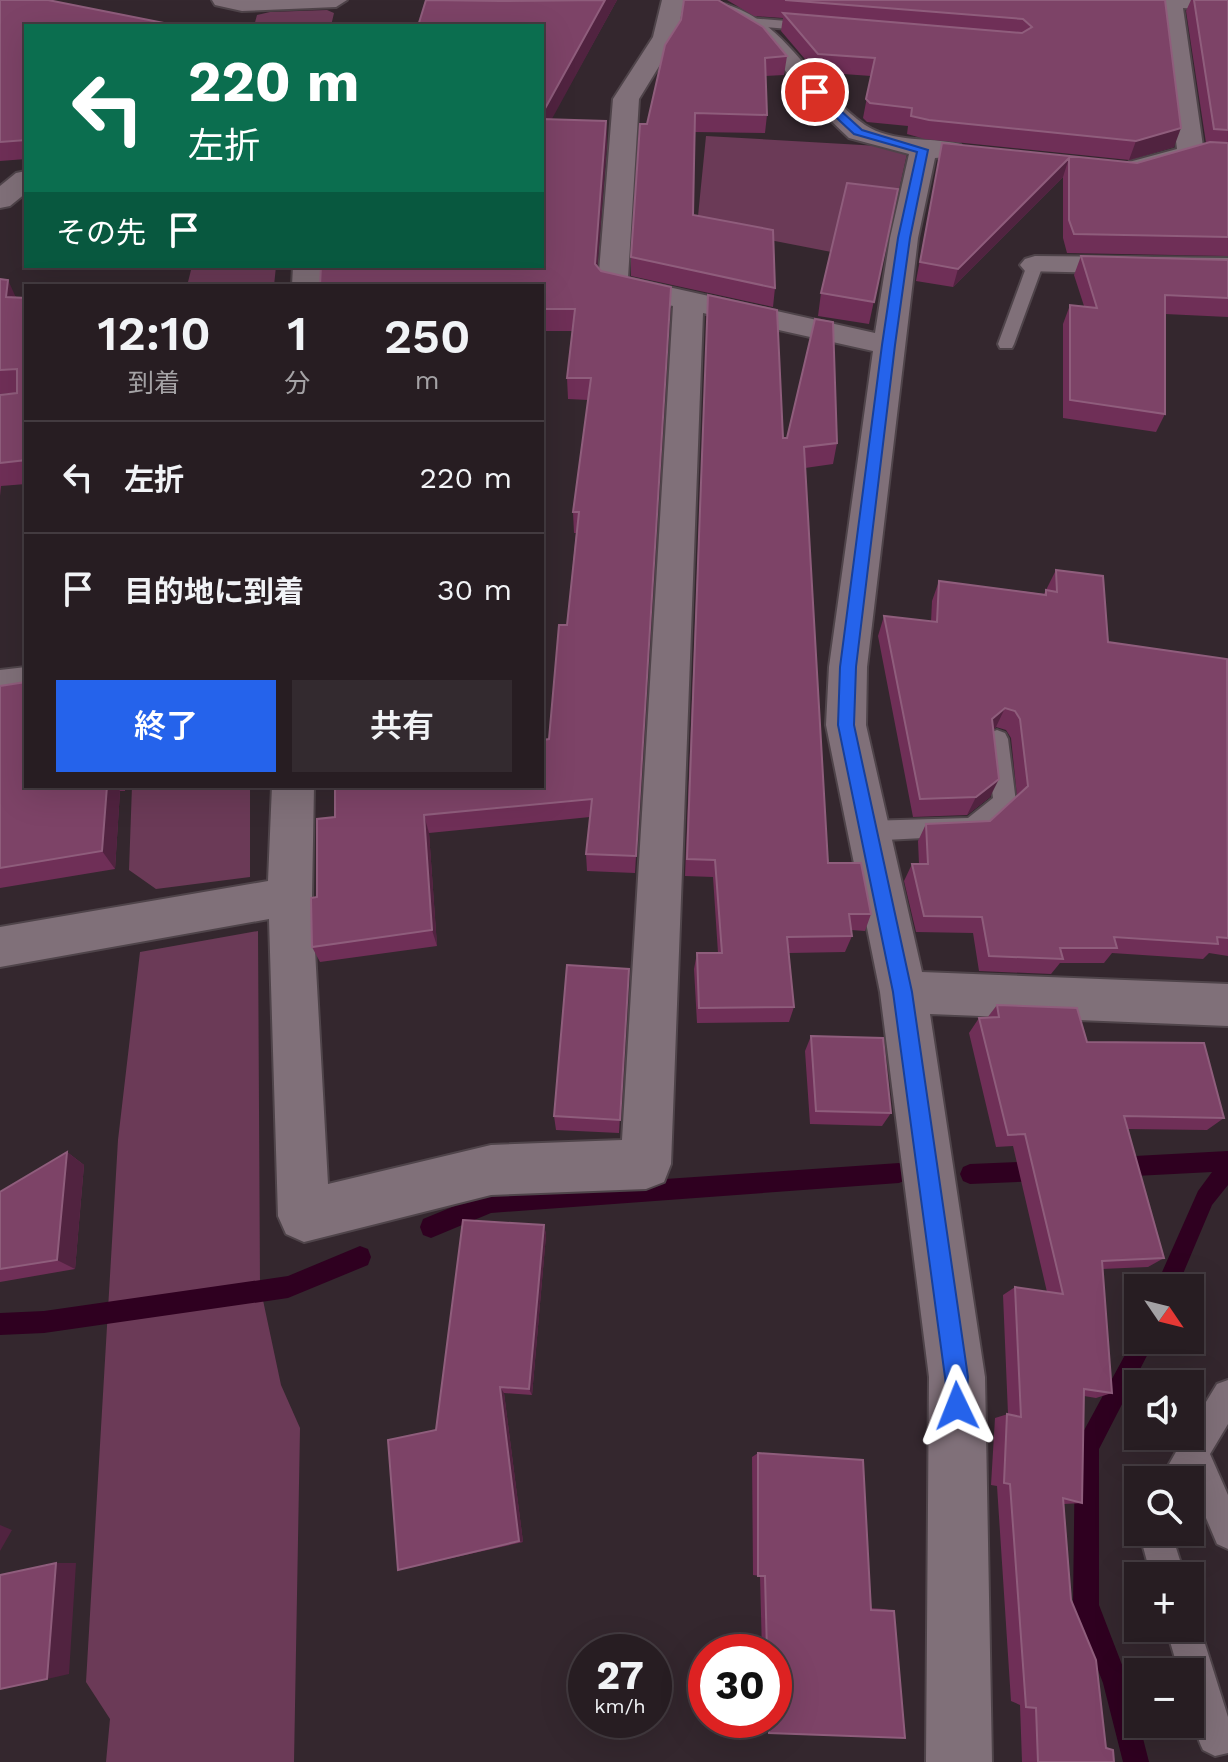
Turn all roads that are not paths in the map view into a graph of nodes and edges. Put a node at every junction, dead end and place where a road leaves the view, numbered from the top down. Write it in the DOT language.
graph roads {
  1 [pos="673,0"];
  2 [pos="704,0"];
  3 [pos="232,2"];
  4 [pos="350,4"];
  5 [pos="1228,4"];
  6 [pos="748,22"];
  7 [pos="216,24"];
  8 [pos="827,29"];
  9 [pos="923,150"];
  10 [pos="980,153"];
  11 [pos="1115,170"];
  12 [pos="24,181"];
  13 [pos="0,200"];
  14 [pos="1035,265"];
  15 [pos="1228,267"];
  16 [pos="688,302"];
  17 [pos="1006,344"];
  18 [pos="889,345"];
  19 [pos="24,682"];
  20 [pos="0,685"];
  21 [pos="997,739"];
  22 [pos="293,788"];
  23 [pos="866,831"];
  24 [pos="290,896"];
  25 [pos="0,947"];
  26 [pos="903,992"];
  27 [pos="1228,1005"];
  28 [pos="1228,1395"];
  29 [pos="1193,1452"];
  30 [pos="1184,1466"];
  31 [pos="1228,1533"];
  32 [pos="1187,1642"];
  33 [pos="1220,1745"];
  34 [pos="959,1762"];
  1 -- 16 [label="street"];
  2 -- 6 [label="street"];
  3 -- 4 [label="street"];
  3 -- 7 [label="street"];
  5 -- 11 [label="street"];
  6 -- 8 [label="lane"];
  6 -- 9 [label="street"];
  9 -- 10 [label="street"];
  9 -- 18 [label="street"];
  12 -- 13 [label="street"];
  14 -- 15 [label="street"];
  14 -- 17 [label="lane"];
  16 -- 18 [label="street"];
  16 -- 24 [label="street"];
  18 -- 23 [label="street"];
  19 -- 20 [label="street"];
  21 -- 23 [label="lane"];
  22 -- 24 [label="street"];
  23 -- 26 [label="street"];
  24 -- 25 [label="street"];
  26 -- 27 [label="street"];
  26 -- 34 [label="street"];
  28 -- 29 [label="lane"];
  29 -- 30 [label="lane"];
  29 -- 31 [label="lane"];
  32 -- 33 [label="lane"];
}
